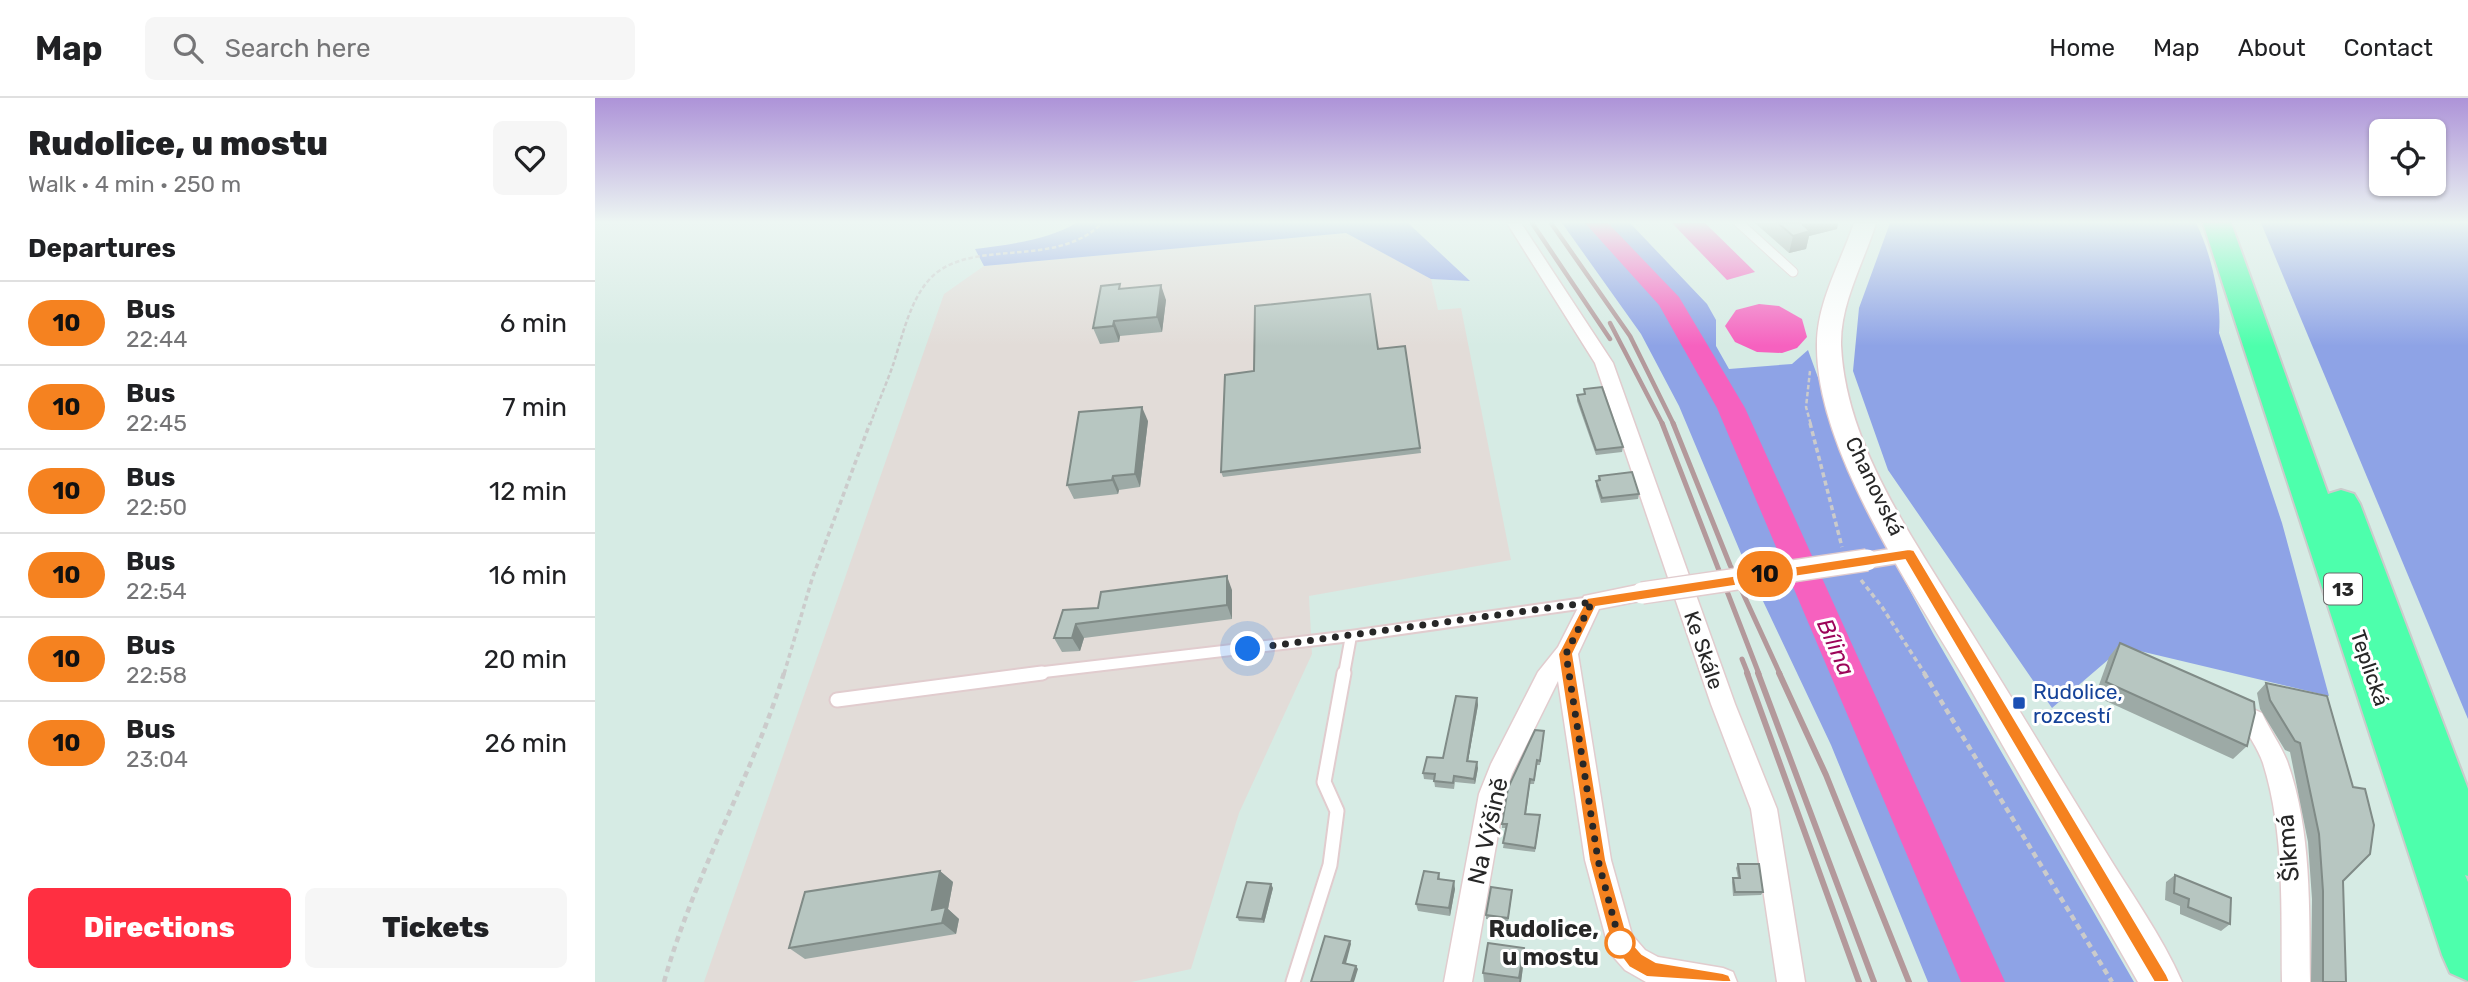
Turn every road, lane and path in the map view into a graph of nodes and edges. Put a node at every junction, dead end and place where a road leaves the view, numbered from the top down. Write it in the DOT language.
graph roads {
  1 [pos="958,264"];
  2 [pos="1541,264"];
  3 [pos="1784,264"];
  4 [pos="1850,264"];
  5 [pos="2232,264"];
  6 [pos="2252,264"];
  7 [pos="1793,272"];
  8 [pos="1909,554"];
  9 [pos="1592,602"];
  10 [pos="1352,636"];
  11 [pos="1566,654"];
  12 [pos="837,700"];
  13 [pos="2253,720"];
  14 [pos="2423,773"];
  15 [pos="2468,828"];
  16 [pos="2468,853"];
  17 [pos="2468,955"];
  18 [pos="664,982"];
  19 [pos="1293,982"];
  20 [pos="1458,982"];
  21 [pos="1723,982"];
  22 [pos="1791,982"];
  23 [pos="2161,982"];
  24 [pos="2296,982"];
  25 [pos="2455,982"];
  1 -- 18 [label="path"];
  2 -- 22 [label="street, Ke Skále"];
  3 -- 7 [label="lane"];
  4 -- 8 [label="street, Chanovská"];
  5 -- 14 [label="highway, Teplická / 13"];
  6 -- 14 [label="highway, Teplická / 13"];
  8 -- 9 [label="street, bridge"];
  8 -- 23 [label="street, Chanovská"];
  9 -- 10 [label="lane"];
  9 -- 11 [label="street"];
  10 -- 12 [label="lane"];
  10 -- 19 [label="lane"];
  11 -- 20 [label="street, Na Výšině"];
  11 -- 21 [label="street"];
  13 -- 24 [label="street, Šikmá"];
  14 -- 15 [label="highway"];
  14 -- 16 [label="highway, Teplická / 13"];
  14 -- 17 [label="highway, Teplická / 13"];
  14 -- 25 [label="highway"];
}
